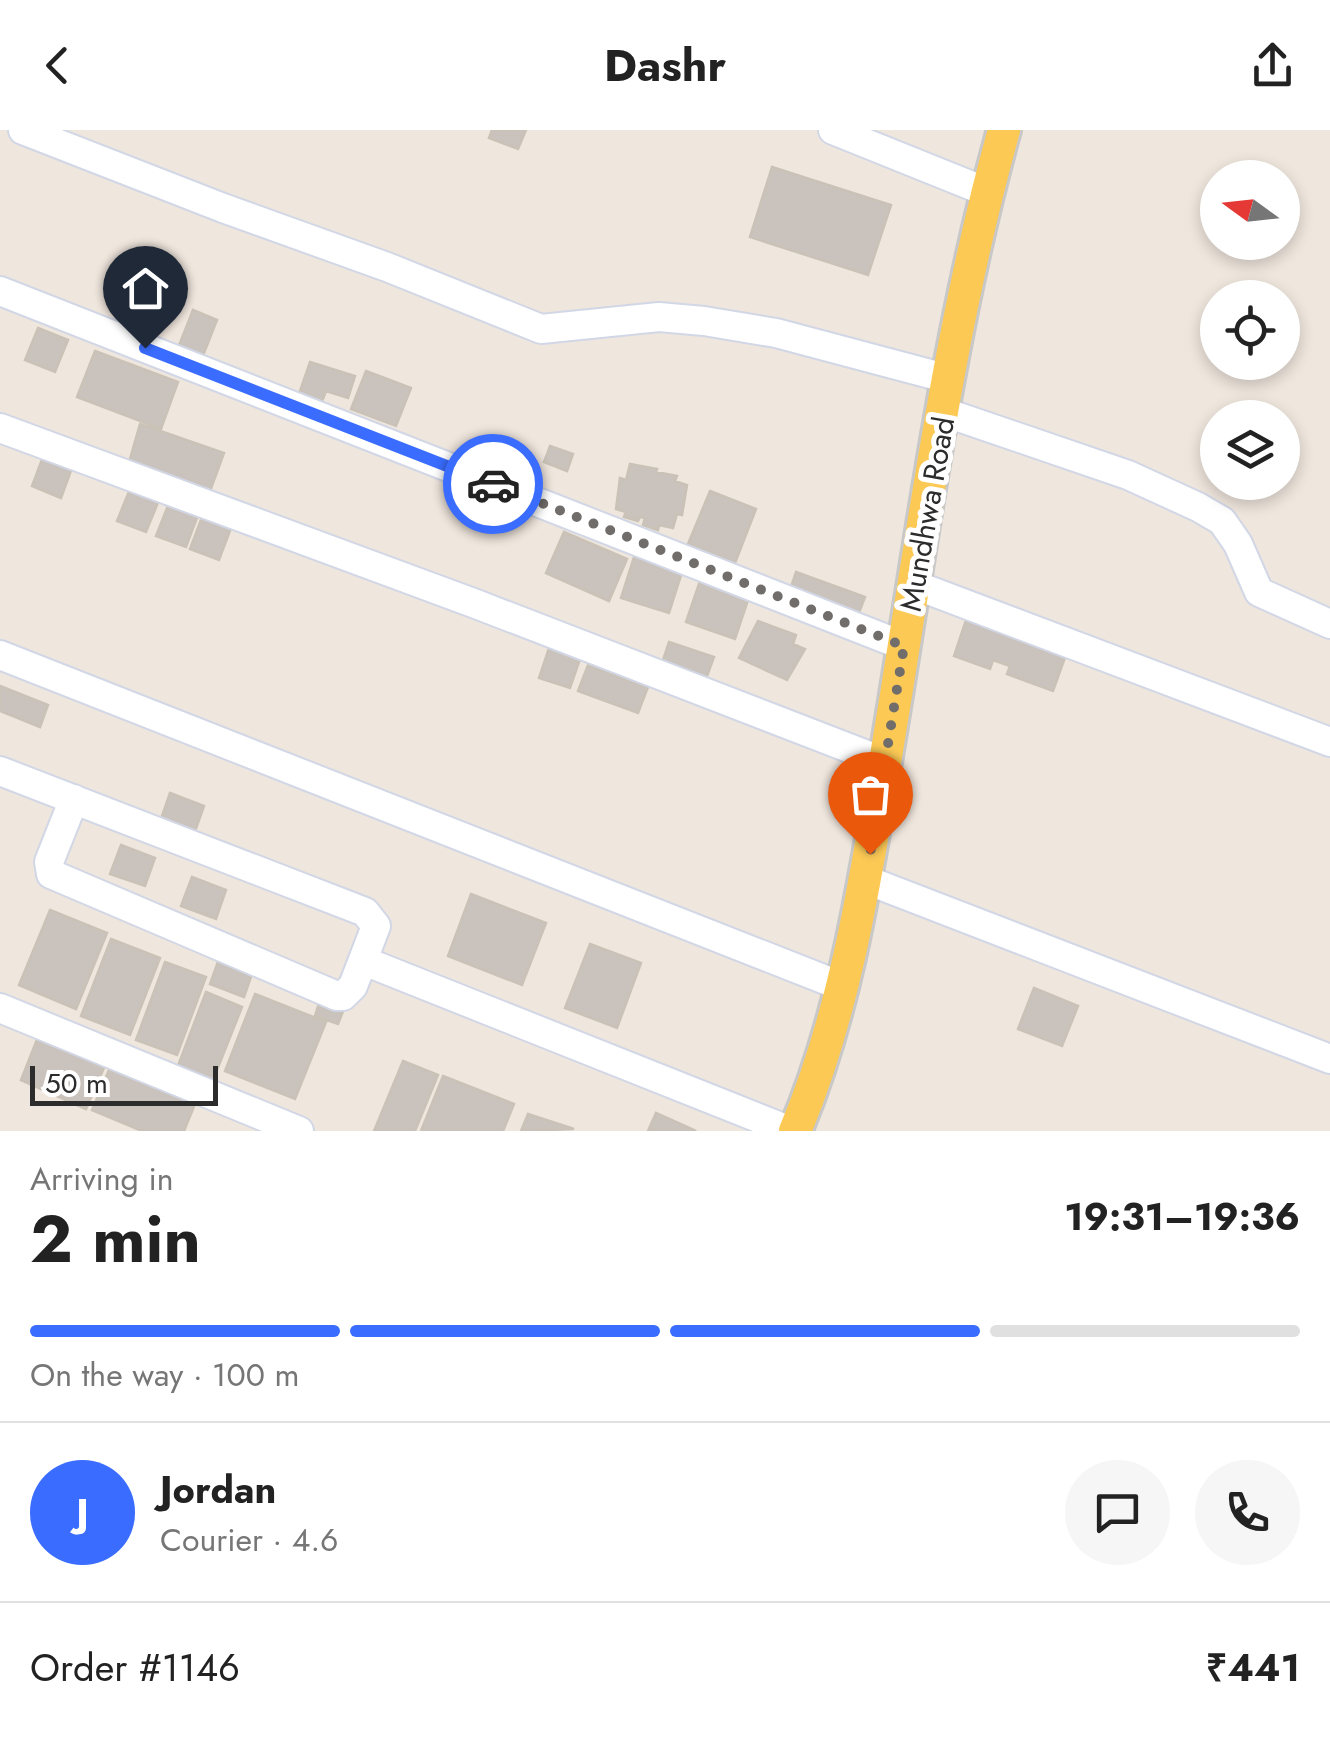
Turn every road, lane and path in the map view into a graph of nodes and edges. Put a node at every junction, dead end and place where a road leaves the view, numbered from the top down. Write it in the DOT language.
graph roads {
  1 [pos="23,130"];
  2 [pos="833,130"];
  3 [pos="1004,130"];
  4 [pos="986,192"];
  5 [pos="0,291"];
  6 [pos="949,379"];
  7 [pos="944,412"];
  8 [pos="0,428"];
  9 [pos="914,586"];
  10 [pos="1330,624"];
  11 [pos="904,646"];
  12 [pos="0,655"];
  13 [pos="1330,742"];
  14 [pos="885,762"];
  15 [pos="0,771"];
  16 [pos="74,800"];
  17 [pos="864,879"];
  18 [pos="364,961"];
  19 [pos="841,986"];
  20 [pos="0,1008"];
  21 [pos="1330,1059"];
  22 [pos="299,1131"];
  23 [pos="793,1131"];
  1 -- 6 [label="street"];
  2 -- 4 [label="street"];
  3 -- 4 [label="main road, Mundhwa Road"];
  4 -- 6 [label="main road, Mundhwa Road"];
  5 -- 11 [label="street"];
  6 -- 7 [label="main road, Mundhwa Road"];
  7 -- 9 [label="main road, Mundhwa Road"];
  7 -- 10 [label="street"];
  8 -- 14 [label="street"];
  9 -- 11 [label="main road, Mundhwa Road"];
  9 -- 13 [label="street"];
  11 -- 14 [label="main road, Mundhwa Road"];
  12 -- 19 [label="street"];
  14 -- 17 [label="main road, Mundhwa Road"];
  15 -- 16 [label="street"];
  16 -- 18 [label="street"];
  16 -- 18 [label="street"];
  17 -- 19 [label="main road, Mundhwa Road"];
  17 -- 21 [label="street"];
  18 -- 23 [label="street"];
  19 -- 23 [label="main road, Mundhwa Road"];
  20 -- 22 [label="street"];
}
